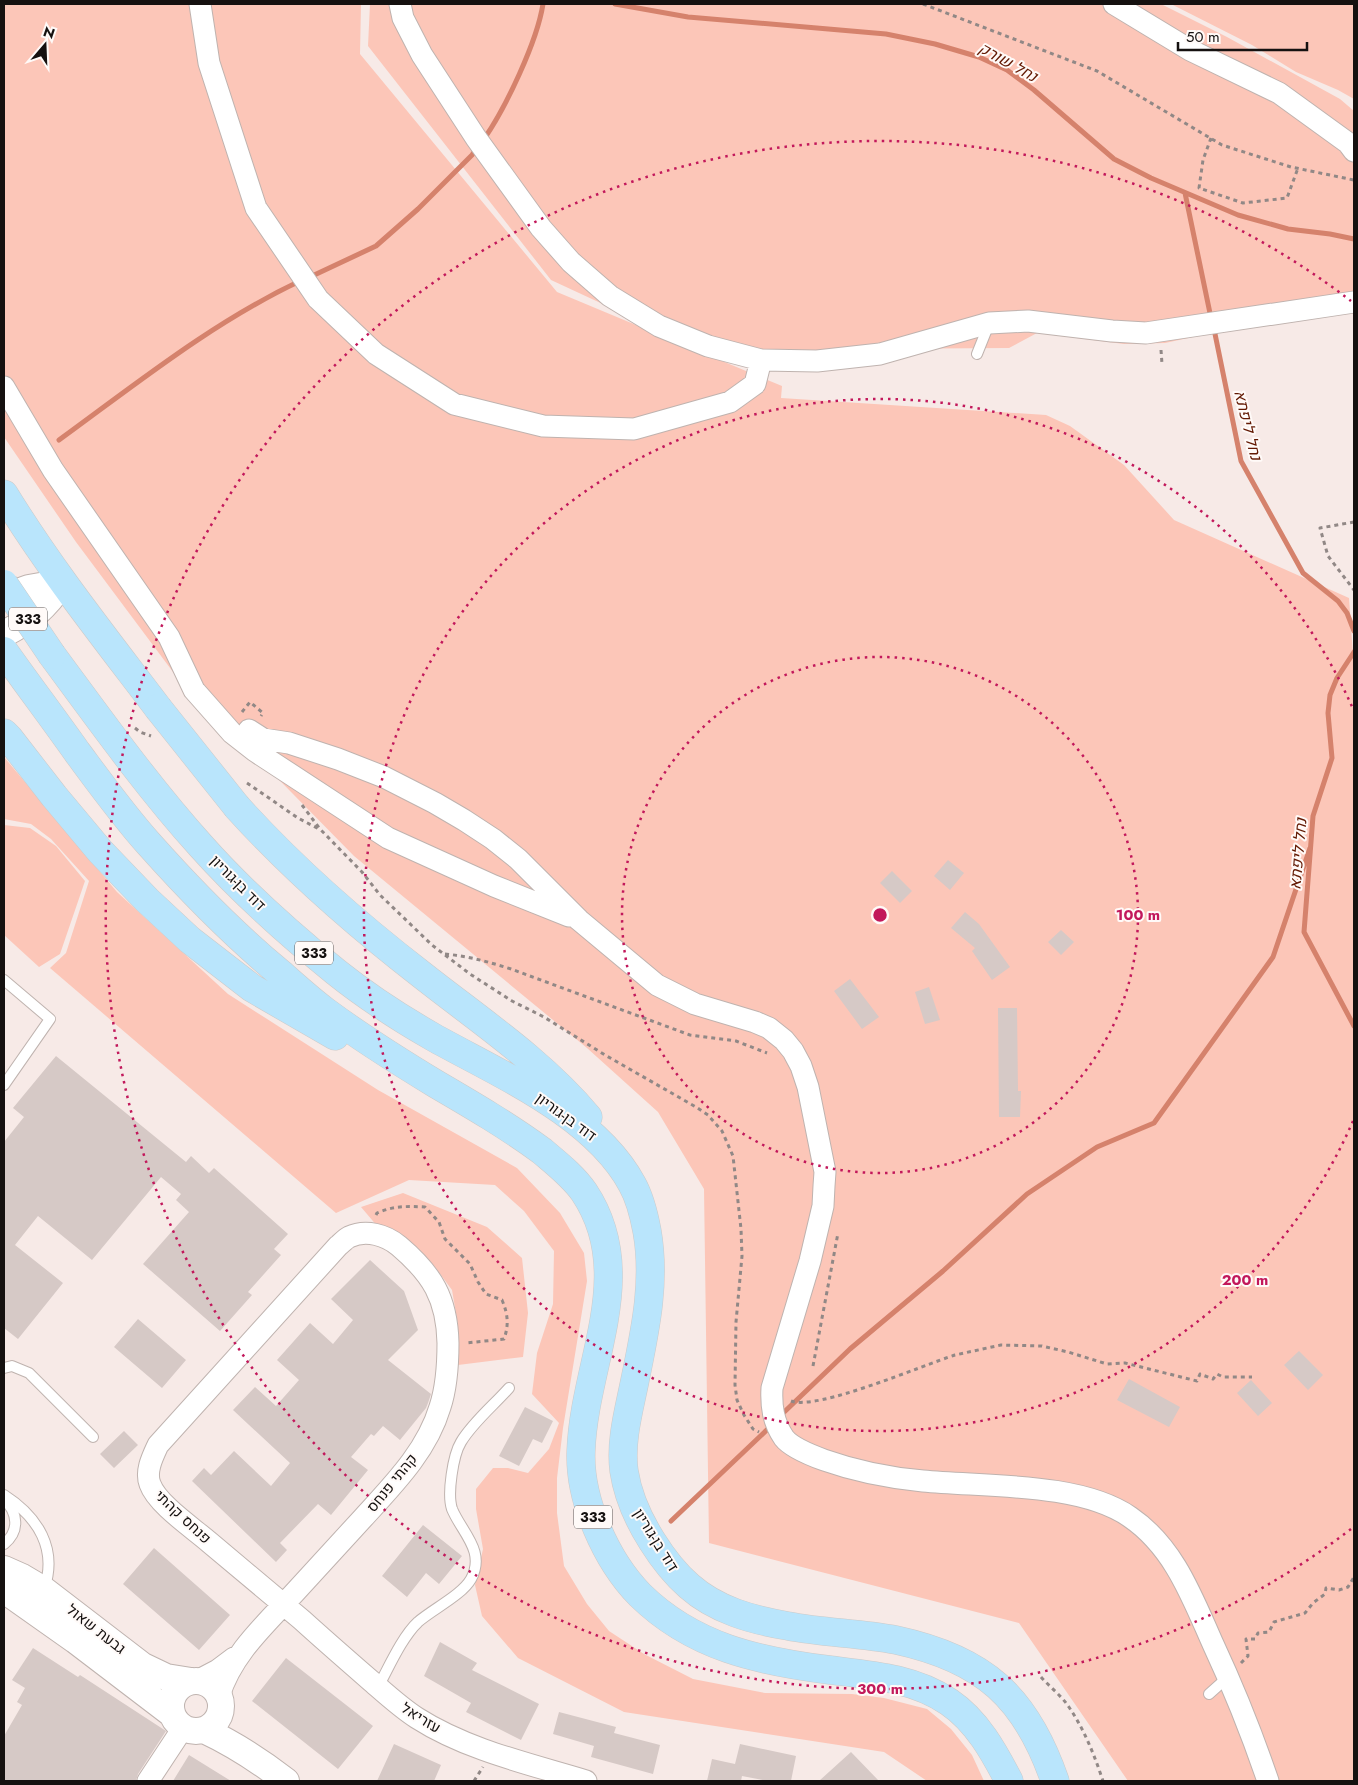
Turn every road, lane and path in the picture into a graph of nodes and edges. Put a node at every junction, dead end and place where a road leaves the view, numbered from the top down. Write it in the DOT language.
graph roads {
  1 [pos="200,4"];
  2 [pos="400,4"];
  3 [pos="923,4"];
  4 [pos="1114,4"];
  5 [pos="1211,138"];
  6 [pos="1354,151"];
  7 [pos="1298,168"];
  8 [pos="1354,180"];
  9 [pos="1354,302"];
  10 [pos="989,323"];
  11 [pos="977,354"];
  12 [pos="761,360"];
  13 [pos="4,387"];
  14 [pos="4,494"];
  15 [pos="1354,522"];
  16 [pos="63,582"];
  17 [pos="4,584"];
  18 [pos="1354,590"];
  19 [pos="4,597"];
  20 [pos="4,634"];
  21 [pos="11,661"];
  22 [pos="250,702"];
  23 [pos="244,723"];
  24 [pos="4,733"];
  25 [pos="579,920"];
  26 [pos="444,954"];
  27 [pos="4,980"];
  28 [pos="772,1055"];
  29 [pos="430,1080"];
  30 [pos="4,1085"];
  31 [pos="633,1185"];
  32 [pos="839,1228"];
  33 [pos="367,1233"];
  34 [pos="448,1352"];
  35 [pos="813,1366"];
  36 [pos="4,1368"];
  37 [pos="1252,1377"];
  38 [pos="510,1388"];
  39 [pos="772,1388"];
  40 [pos="93,1437"];
  41 [pos="4,1497"];
  42 [pos="4,1544"];
  43 [pos="4,1569"];
  44 [pos="1354,1577"];
  45 [pos="28,1596"];
  46 [pos="284,1605"];
  47 [pos="106,1637"];
  48 [pos="75,1640"];
  49 [pos="240,1653"];
  50 [pos="1227,1674"];
  51 [pos="1041,1677"];
  52 [pos="194,1681"];
  53 [pos="378,1686"];
  54 [pos="1209,1694"];
  55 [pos="220,1702"];
  56 [pos="186,1724"];
  57 [pos="258,1759"];
  58 [pos="148,1781"];
  59 [pos="286,1781"];
  60 [pos="586,1781"];
  61 [pos="1009,1781"];
  62 [pos="1056,1781"];
  63 [pos="1103,1781"];
  64 [pos="1268,1781"];
  1 -- 12 [label="street"];
  2 -- 12 [label="street"];
  3 -- 5 [label="path"];
  4 -- 6 [label="street"];
  5 -- 7 [label="path"];
  5 -- 7 [label="path"];
  7 -- 8 [label="path"];
  9 -- 10 [label="street"];
  10 -- 11 [label="lane"];
  10 -- 12 [label="street"];
  13 -- 25 [label="street"];
  14 -- 16 [label="main road"];
  15 -- 18 [label="path"];
  16 -- 19 [label="street"];
  16 -- 20 [label="street"];
  16 -- 31 [label="main road, bridge"];
  17 -- 31 [label="main road, דוד בן-גוריון / 333, bridge"];
  21 -- 29 [label="main road, 333"];
  22 -- 23 [label="path"];
  23 -- 25 [label="street"];
  24 -- 29 [label="main road"];
  25 -- 39 [label="street"];
  26 -- 28 [label="path"];
  27 -- 30 [label="lane"];
  29 -- 61 [label="main road, 333"];
  31 -- 62 [label="main road, דוד בן-גוריון / 333"];
  32 -- 35 [label="path"];
  33 -- 34 [label="street, קהתי פנחס"];
  33 -- 34 [label="path"];
  33 -- 46 [label="street, פנחס קהתי"];
  34 -- 46 [label="street, קהתי פנחס"];
  36 -- 40 [label="lane"];
  37 -- 39 [label="path"];
  38 -- 53 [label="lane"];
  39 -- 50 [label="street"];
  41 -- 42 [label="lane"];
  41 -- 45 [label="lane"];
  43 -- 45 [label="street, גבעת שאול"];
  44 -- 50 [label="path"];
  45 -- 47 [label="street, גבעת שאול"];
  45 -- 48 [label="street, גבעת שאול"];
  46 -- 49 [label="street"];
  46 -- 53 [label="street, עזריאל"];
  47 -- 48 [label="street"];
  47 -- 52 [label="street, גבעת שאול"];
  48 -- 56 [label="street, גבעת שאול"];
  49 -- 52 [label="street"];
  49 -- 55 [label="street"];
  50 -- 54 [label="lane"];
  50 -- 64 [label="street"];
  51 -- 63 [label="path"];
  52 -- 55 [label="street"];
  52 -- 56 [label="street"];
  53 -- 60 [label="street, עזריאל"];
  55 -- 56 [label="street"];
  55 -- 57 [label="street, גבעת שאול"];
  56 -- 57 [label="street, גבעת שאול"];
  56 -- 58 [label="street"];
  57 -- 59 [label="street, גבעת שאול"];
}
